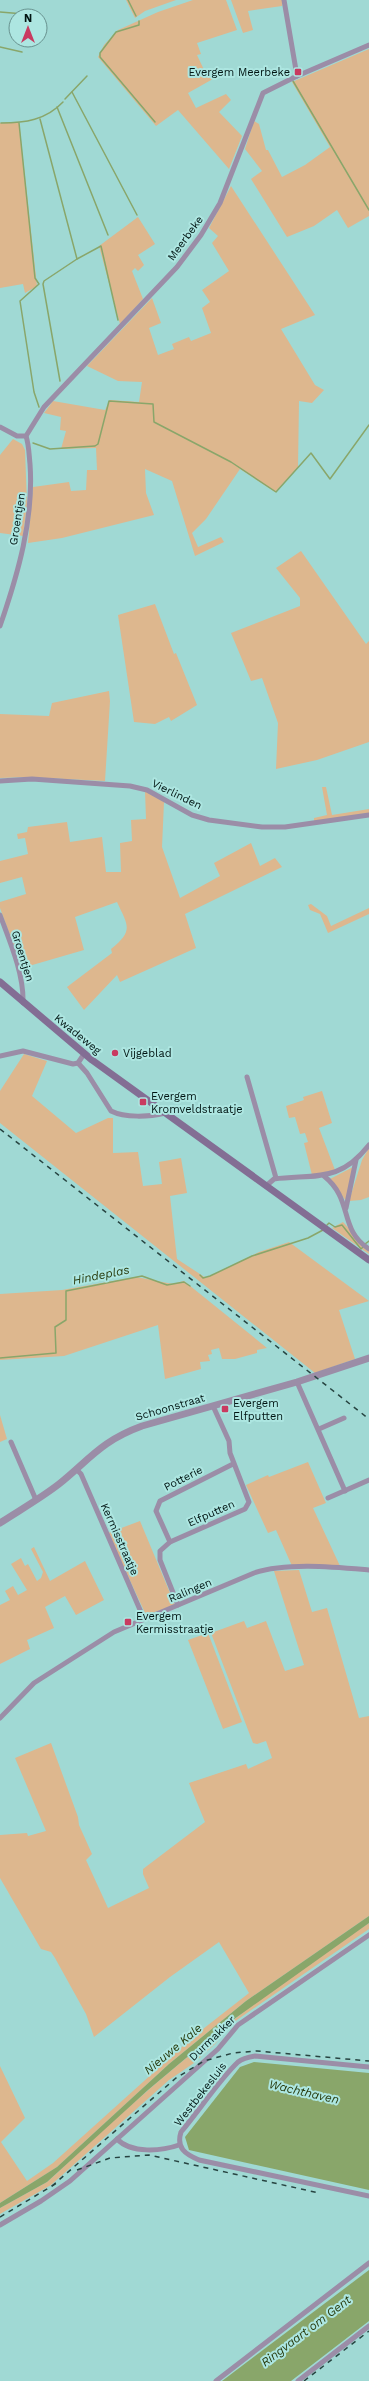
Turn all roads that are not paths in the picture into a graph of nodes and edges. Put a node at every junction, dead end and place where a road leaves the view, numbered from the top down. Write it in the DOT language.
graph roads {
  1 [pos="284,0"];
  2 [pos="369,45"];
  3 [pos="297,76"];
  4 [pos="0,427"];
  5 [pos="26,436"];
  6 [pos="0,626"];
  7 [pos="0,781"];
  8 [pos="369,815"];
  9 [pos="0,915"];
  10 [pos="0,982"];
  11 [pos="23,1003"];
  12 [pos="84,1054"];
  13 [pos="0,1056"];
  14 [pos="78,1063"];
  15 [pos="247,1077"];
  16 [pos="165,1113"];
  17 [pos="369,1145"];
  18 [pos="356,1160"];
  19 [pos="324,1176"];
  20 [pos="276,1178"];
  21 [pos="266,1186"];
  22 [pos="346,1208"];
  23 [pos="369,1249"];
  24 [pos="369,1260"];
  25 [pos="369,1358"];
  26 [pos="297,1382"];
  27 [pos="213,1406"];
  28 [pos="344,1418"];
  29 [pos="319,1429"];
  30 [pos="11,1442"];
  31 [pos="233,1464"];
  32 [pos="76,1469"];
  33 [pos="369,1480"];
  34 [pos="345,1491"];
  35 [pos="328,1498"];
  36 [pos="36,1500"];
  37 [pos="0,1523"];
  38 [pos="170,1542"];
  39 [pos="369,1570"];
  40 [pos="178,1605"];
  41 [pos="144,1619"];
  42 [pos="0,1718"];
  43 [pos="369,1935"];
  44 [pos="369,2067"];
  45 [pos="117,2139"];
  46 [pos="179,2145"];
  47 [pos="369,2196"];
  48 [pos="0,2225"];
  49 [pos="369,2264"];
  50 [pos="369,2326"];
  51 [pos="216,2381"];
  52 [pos="298,2381"];
  1 -- 3 [label="street"];
  2 -- 3 [label="street, Meerbeke"];
  3 -- 5 [label="street, Meerbeke"];
  4 -- 5 [label="street"];
  5 -- 6 [label="street, Groentjen"];
  7 -- 8 [label="street, Vierlinden"];
  9 -- 11 [label="street, Groentjen"];
  10 -- 11 [label="main road, Kwadeweg"];
  11 -- 12 [label="main road, Kwadeweg"];
  12 -- 14 [label="street"];
  12 -- 16 [label="main road, Kwadeweg"];
  13 -- 14 [label="street"];
  14 -- 16 [label="street, Kwadeweg"];
  15 -- 20 [label="street"];
  16 -- 21 [label="main road, Kwadeweg"];
  17 -- 18 [label="street"];
  18 -- 19 [label="street"];
  18 -- 22 [label="street"];
  19 -- 20 [label="street"];
  19 -- 22 [label="street"];
  20 -- 21 [label="street"];
  21 -- 24 [label="main road, Kwadeweg"];
  22 -- 23 [label="street"];
  25 -- 26 [label="street, Schoonstraat"];
  26 -- 27 [label="street, Schoonstraat"];
  26 -- 29 [label="street"];
  27 -- 31 [label="street, Elfputten"];
  27 -- 32 [label="street, Schoonstraat"];
  28 -- 29 [label="street"];
  29 -- 34 [label="street"];
  30 -- 36 [label="street"];
  31 -- 38 [label="street, Potterie"];
  31 -- 38 [label="street, Elfputten"];
  32 -- 36 [label="street, Schoonstraat"];
  32 -- 41 [label="street, Kermisstraatje"];
  33 -- 34 [label="street"];
  34 -- 35 [label="street"];
  36 -- 37 [label="street, Schoonstraat"];
  38 -- 40 [label="street"];
  39 -- 40 [label="street, Ralingen"];
  40 -- 41 [label="street, Ralingen"];
  41 -- 42 [label="street, Ralingen"];
  43 -- 45 [label="street, Durmakker"];
  44 -- 46 [label="street, Westbekesluis"];
  45 -- 46 [label="street"];
  45 -- 48 [label="street, Durmakker"];
  46 -- 47 [label="street"];
  49 -- 51 [label="street"];
  50 -- 52 [label="street"];
}
